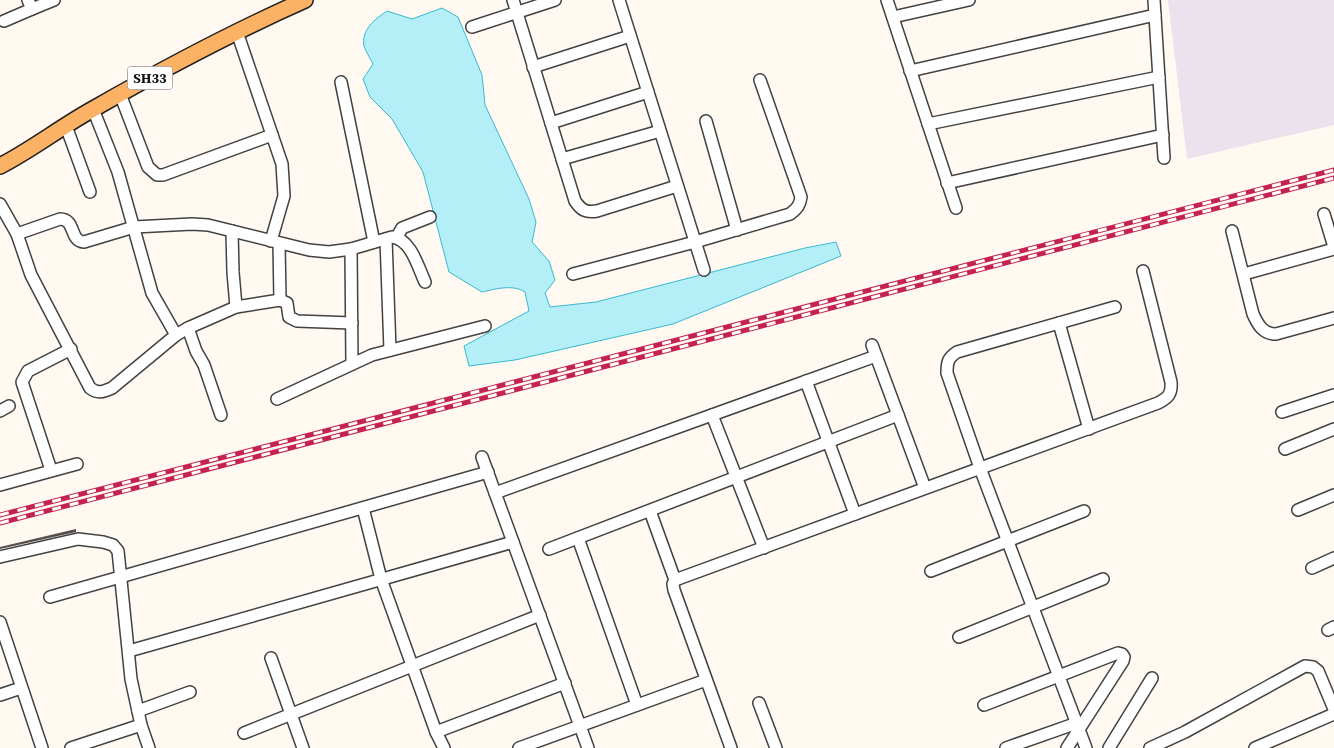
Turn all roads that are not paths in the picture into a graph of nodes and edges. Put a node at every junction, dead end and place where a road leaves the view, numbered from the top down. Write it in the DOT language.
graph roads {
  1 [pos="54,0"];
  2 [pos="305,0"];
  3 [pos="513,0"];
  4 [pos="555,0"];
  5 [pos="619,0"];
  6 [pos="887,0"];
  7 [pos="969,0"];
  8 [pos="1154,0"];
  9 [pos="30,4"];
  10 [pos="517,12"];
  11 [pos="1155,15"];
  12 [pos="893,17"];
  13 [pos="4,21"];
  14 [pos="472,27"];
  15 [pos="237,32"];
  16 [pos="630,36"];
  17 [pos="534,66"];
  18 [pos="910,71"];
  19 [pos="1159,77"];
  20 [pos="760,80"];
  21 [pos="341,82"];
  22 [pos="648,92"];
  23 [pos="120,94"];
  24 [pos="93,109"];
  25 [pos="706,121"];
  26 [pos="551,123"];
  27 [pos="928,124"];
  28 [pos="66,126"];
  29 [pos="660,131"];
  30 [pos="272,135"];
  31 [pos="1163,135"];
  32 [pos="1164,158"];
  33 [pos="562,159"];
  34 [pos="0,166"];
  35 [pos="947,183"];
  36 [pos="677,186"];
  37 [pos="90,192"];
  38 [pos="0,204"];
  39 [pos="956,208"];
  40 [pos="1324,214"];
  41 [pos="430,217"];
  42 [pos="134,227"];
  43 [pos="737,230"];
  44 [pos="232,231"];
  45 [pos="1232,231"];
  46 [pos="17,234"];
  47 [pos="392,238"];
  48 [pos="275,242"];
  49 [pos="374,242"];
  50 [pos="695,242"];
  51 [pos="1334,248"];
  52 [pos="352,249"];
  53 [pos="704,270"];
  54 [pos="1143,271"];
  55 [pos="573,274"];
  56 [pos="1244,274"];
  57 [pos="425,282"];
  58 [pos="280,300"];
  59 [pos="236,307"];
  60 [pos="1115,307"];
  61 [pos="1334,318"];
  62 [pos="352,323"];
  63 [pos="1059,323"];
  64 [pos="485,326"];
  65 [pos="188,328"];
  66 [pos="176,335"];
  67 [pos="71,349"];
  68 [pos="390,350"];
  69 [pos="352,364"];
  70 [pos="806,381"];
  71 [pos="1334,395"];
  72 [pos="277,399"];
  73 [pos="1282,412"];
  74 [pos="221,414"];
  75 [pos="712,415"];
  76 [pos="898,415"];
  77 [pos="1089,429"];
  78 [pos="1334,429"];
  79 [pos="829,442"];
  80 [pos="1285,449"];
  81 [pos="482,456"];
  82 [pos="77,464"];
  83 [pos="980,468"];
  84 [pos="51,470"];
  85 [pos="488,472"];
  86 [pos="736,477"];
  87 [pos="0,485"];
  88 [pos="925,488"];
  89 [pos="495,493"];
  90 [pos="1334,495"];
  91 [pos="363,508"];
  92 [pos="1298,510"];
  93 [pos="650,511"];
  94 [pos="1084,511"];
  95 [pos="855,514"];
  96 [pos="578,538"];
  97 [pos="1008,541"];
  98 [pos="513,542"];
  99 [pos="764,548"];
  100 [pos="549,549"];
  101 [pos="0,557"];
  102 [pos="1334,558"];
  103 [pos="1312,568"];
  104 [pos="931,571"];
  105 [pos="120,577"];
  106 [pos="1103,579"];
  107 [pos="381,580"];
  108 [pos="675,580"];
  109 [pos="50,597"];
  110 [pos="1033,608"];
  111 [pos="540,615"];
  112 [pos="0,622"];
  113 [pos="959,637"];
  114 [pos="129,651"];
  115 [pos="271,658"];
  116 [pos="412,666"];
  117 [pos="1058,676"];
  118 [pos="1152,678"];
  119 [pos="706,680"];
  120 [pos="565,684"];
  121 [pos="21,688"];
  122 [pos="190,692"];
  123 [pos="0,695"];
  124 [pos="759,703"];
  125 [pos="637,705"];
  126 [pos="984,705"];
  127 [pos="1334,708"];
  128 [pos="138,710"];
  129 [pos="291,714"];
  130 [pos="1334,714"];
  131 [pos="141,725"];
  132 [pos="580,726"];
  133 [pos="1078,726"];
  134 [pos="436,732"];
  135 [pos="244,733"];
  136 [pos="42,748"];
  137 [pos="72,748"];
  138 [pos="149,748"];
  139 [pos="303,748"];
  140 [pos="444,748"];
  141 [pos="519,748"];
  142 [pos="588,748"];
  143 [pos="730,748"];
  144 [pos="776,748"];
  145 [pos="1006,748"];
  146 [pos="1067,748"];
  147 [pos="1086,748"];
  148 [pos="1109,748"];
  149 [pos="1150,748"];
  150 [pos="1255,748"];
  1 -- 9 [label="street"];
  2 -- 15 [label="main road, SH33"];
  3 -- 10 [label="street"];
  4 -- 10 [label="street"];
  5 -- 16 [label="street"];
  6 -- 12 [label="street"];
  7 -- 12 [label="street"];
  8 -- 11 [label="street"];
  9 -- 13 [label="street"];
  10 -- 14 [label="street"];
  10 -- 17 [label="street"];
  11 -- 18 [label="street"];
  11 -- 19 [label="street"];
  12 -- 18 [label="street"];
  15 -- 23 [label="main road, SH33"];
  15 -- 30 [label="street"];
  16 -- 17 [label="street"];
  16 -- 22 [label="street"];
  17 -- 26 [label="street"];
  18 -- 27 [label="street"];
  19 -- 27 [label="street"];
  19 -- 31 [label="street"];
  20 -- 43 [label="street"];
  21 -- 49 [label="street"];
  22 -- 26 [label="street"];
  22 -- 29 [label="street"];
  23 -- 24 [label="main road, SH33"];
  23 -- 30 [label="street"];
  24 -- 28 [label="main road, SH33"];
  24 -- 42 [label="street"];
  25 -- 43 [label="street"];
  26 -- 33 [label="street"];
  27 -- 35 [label="street"];
  28 -- 34 [label="main road, SH33"];
  28 -- 37 [label="street"];
  29 -- 33 [label="street"];
  29 -- 36 [label="street"];
  30 -- 48 [label="street"];
  31 -- 32 [label="street"];
  31 -- 35 [label="street"];
  33 -- 36 [label="street"];
  35 -- 39 [label="street"];
  36 -- 50 [label="street"];
  38 -- 46 [label="street"];
  40 -- 51 [label="street"];
  41 -- 47 [label="street"];
  42 -- 44 [label="street"];
  42 -- 46 [label="street"];
  42 -- 66 [label="street"];
  43 -- 50 [label="street"];
  44 -- 48 [label="street"];
  44 -- 59 [label="street"];
  45 -- 56 [label="street"];
  46 -- 67 [label="street"];
  47 -- 49 [label="street"];
  47 -- 57 [label="street"];
  47 -- 68 [label="street"];
  48 -- 52 [label="street"];
  48 -- 58 [label="street"];
  49 -- 52 [label="street"];
  50 -- 53 [label="street"];
  50 -- 55 [label="street"];
  51 -- 56 [label="street"];
  52 -- 62 [label="street"];
  54 -- 77 [label="street"];
  56 -- 61 [label="street"];
  58 -- 59 [label="street"];
  58 -- 62 [label="street"];
  59 -- 65 [label="street"];
  60 -- 63 [label="street"];
  62 -- 69 [label="street"];
  63 -- 77 [label="street"];
  63 -- 83 [label="street"];
  64 -- 68 [label="street"];
  65 -- 66 [label="street"];
  65 -- 74 [label="street"];
  66 -- 67 [label="street"];
  67 -- 84 [label="street"];
  68 -- 69 [label="street"];
  69 -- 72 [label="street"];
  70 -- 75 [label="street"];
  70 -- 76 [label="street"];
  70 -- 79 [label="street"];
  71 -- 73 [label="street"];
  75 -- 86 [label="street"];
  75 -- 89 [label="street"];
  76 -- 79 [label="street"];
  76 -- 88 [label="street"];
  77 -- 83 [label="street"];
  78 -- 80 [label="street"];
  79 -- 86 [label="street"];
  79 -- 95 [label="street"];
  81 -- 85 [label="street"];
  82 -- 84 [label="street"];
  83 -- 88 [label="street"];
  83 -- 97 [label="street"];
  84 -- 87 [label="street"];
  85 -- 89 [label="street"];
  85 -- 91 [label="street"];
  86 -- 93 [label="street"];
  86 -- 99 [label="street"];
  88 -- 95 [label="street"];
  89 -- 98 [label="street"];
  90 -- 92 [label="street"];
  91 -- 105 [label="street"];
  91 -- 107 [label="street"];
  93 -- 96 [label="street"];
  93 -- 108 [label="street"];
  94 -- 97 [label="street"];
  95 -- 99 [label="street"];
  96 -- 100 [label="street"];
  96 -- 125 [label="street"];
  97 -- 104 [label="street"];
  97 -- 110 [label="street"];
  98 -- 107 [label="street"];
  98 -- 111 [label="street"];
  99 -- 108 [label="street"];
  101 -- 105 [label="street"];
  102 -- 103 [label="street"];
  105 -- 109 [label="street"];
  105 -- 114 [label="street"];
  106 -- 110 [label="street"];
  107 -- 114 [label="street"];
  107 -- 116 [label="street"];
  108 -- 119 [label="street"];
  110 -- 113 [label="street"];
  110 -- 117 [label="street"];
  111 -- 116 [label="street"];
  111 -- 120 [label="street"];
  112 -- 121 [label="street"];
  114 -- 128 [label="street"];
  115 -- 129 [label="street"];
  116 -- 129 [label="street"];
  116 -- 134 [label="street"];
  117 -- 126 [label="street"];
  117 -- 133 [label="street"];
  117 -- 133 [label="street"];
  118 -- 148 [label="street"];
  119 -- 125 [label="street"];
  119 -- 143 [label="street"];
  120 -- 132 [label="street"];
  120 -- 134 [label="street"];
  121 -- 123 [label="street"];
  121 -- 136 [label="street"];
  122 -- 128 [label="street"];
  124 -- 144 [label="street"];
  125 -- 132 [label="street"];
  127 -- 149 [label="street"];
  128 -- 131 [label="street"];
  129 -- 135 [label="street"];
  129 -- 139 [label="street"];
  130 -- 150 [label="street"];
  131 -- 137 [label="street"];
  131 -- 138 [label="street"];
  132 -- 141 [label="street"];
  132 -- 142 [label="street"];
  133 -- 145 [label="street"];
  133 -- 146 [label="street"];
  133 -- 147 [label="street"];
  134 -- 140 [label="street"];
}
